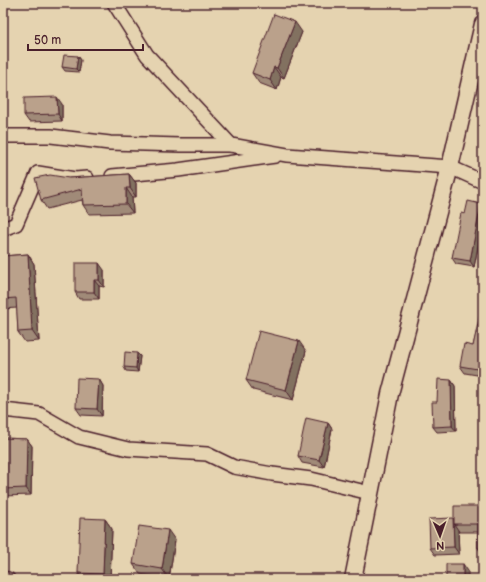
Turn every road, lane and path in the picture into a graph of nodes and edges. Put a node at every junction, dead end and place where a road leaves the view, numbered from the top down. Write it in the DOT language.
graph roads {
  1 [pos="114,3"];
  2 [pos="483,24"];
  3 [pos="3,136"];
  4 [pos="231,145"];
  5 [pos="287,154"];
  6 [pos="450,168"];
  7 [pos="483,182"];
  8 [pos="3,229"];
  9 [pos="3,410"];
  10 [pos="370,493"];
  11 [pos="3,578"];
  12 [pos="8,579"];
  13 [pos="354,579"];
  1 -- 4 [label="street"];
  2 -- 6 [label="street"];
  3 -- 4 [label="street"];
  4 -- 5 [label="street"];
  5 -- 6 [label="street"];
  5 -- 8 [label="street"];
  6 -- 7 [label="street"];
  6 -- 10 [label="street"];
  9 -- 10 [label="street"];
  10 -- 13 [label="street"];
  11 -- 12 [label="street"];
}
